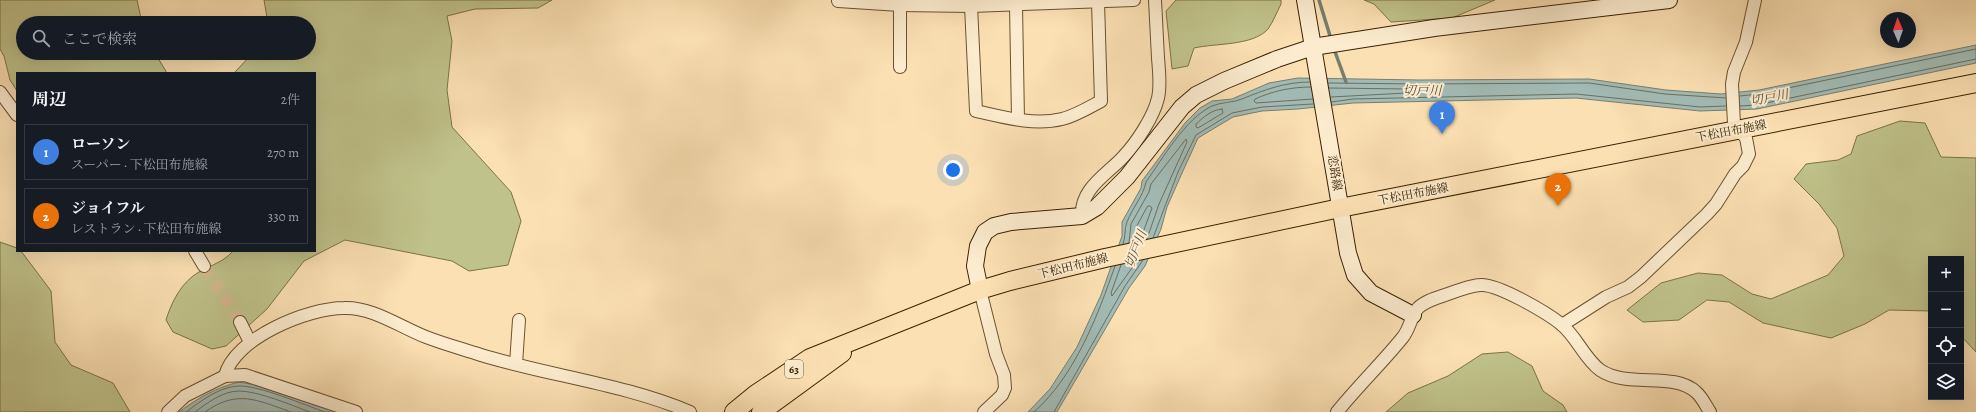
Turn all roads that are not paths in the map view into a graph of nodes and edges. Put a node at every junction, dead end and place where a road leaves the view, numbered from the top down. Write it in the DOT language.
graph roads {
  1 [pos="838,0"];
  2 [pos="1134,0"];
  3 [pos="1155,0"];
  4 [pos="1305,0"];
  5 [pos="1669,0"];
  6 [pos="1755,0"];
  7 [pos="1098,2"];
  8 [pos="900,5"];
  9 [pos="971,6"];
  10 [pos="1016,6"];
  11 [pos="1313,47"];
  12 [pos="900,67"];
  13 [pos="1976,83"];
  14 [pos="0,92"];
  15 [pos="16,114"];
  16 [pos="1018,119"];
  17 [pos="1736,122"];
  18 [pos="1340,208"];
  19 [pos="1082,216"];
  20 [pos="196,252"];
  21 [pos="204,266"];
  22 [pos="980,290"];
  23 [pos="1413,315"];
  24 [pos="519,320"];
  25 [pos="240,322"];
  26 [pos="1562,325"];
  27 [pos="860,339"];
  28 [pos="250,342"];
  29 [pos="516,364"];
  30 [pos="225,376"];
  31 [pos="168,412"];
  32 [pos="356,412"];
  33 [pos="690,412"];
  34 [pos="734,412"];
  35 [pos="760,412"];
  36 [pos="984,412"];
  37 [pos="1337,412"];
  38 [pos="1710,412"];
  1 -- 8 [label="street"];
  2 -- 7 [label="street"];
  3 -- 19 [label="street"];
  4 -- 11 [label="street, 恋路線"];
  5 -- 11 [label="street"];
  6 -- 17 [label="street"];
  7 -- 10 [label="street"];
  7 -- 16 [label="street"];
  8 -- 9 [label="street"];
  8 -- 12 [label="street"];
  9 -- 10 [label="street"];
  9 -- 16 [label="street"];
  10 -- 16 [label="street"];
  11 -- 18 [label="street, 恋路線"];
  11 -- 19 [label="street"];
  13 -- 17 [label="main road, 下松田布施線 / 63"];
  14 -- 15 [label="street"];
  17 -- 18 [label="main road, 下松田布施線 / 63"];
  17 -- 26 [label="street"];
  18 -- 22 [label="main road, 下松田布施線 / 63"];
  18 -- 23 [label="street, 恋路線"];
  19 -- 22 [label="street"];
  20 -- 21 [label="street"];
  22 -- 27 [label="main road, 下松田布施線 / 63"];
  22 -- 36 [label="street"];
  23 -- 26 [label="street"];
  23 -- 37 [label="street"];
  24 -- 29 [label="street"];
  25 -- 28 [label="street"];
  26 -- 38 [label="street"];
  27 -- 34 [label="main road, 下松田布施線 / 63"];
  27 -- 35 [label="main road, 下松田布施線 / 63"];
  28 -- 29 [label="street"];
  28 -- 30 [label="street"];
  29 -- 33 [label="street"];
  30 -- 31 [label="street"];
  30 -- 32 [label="street"];
}
